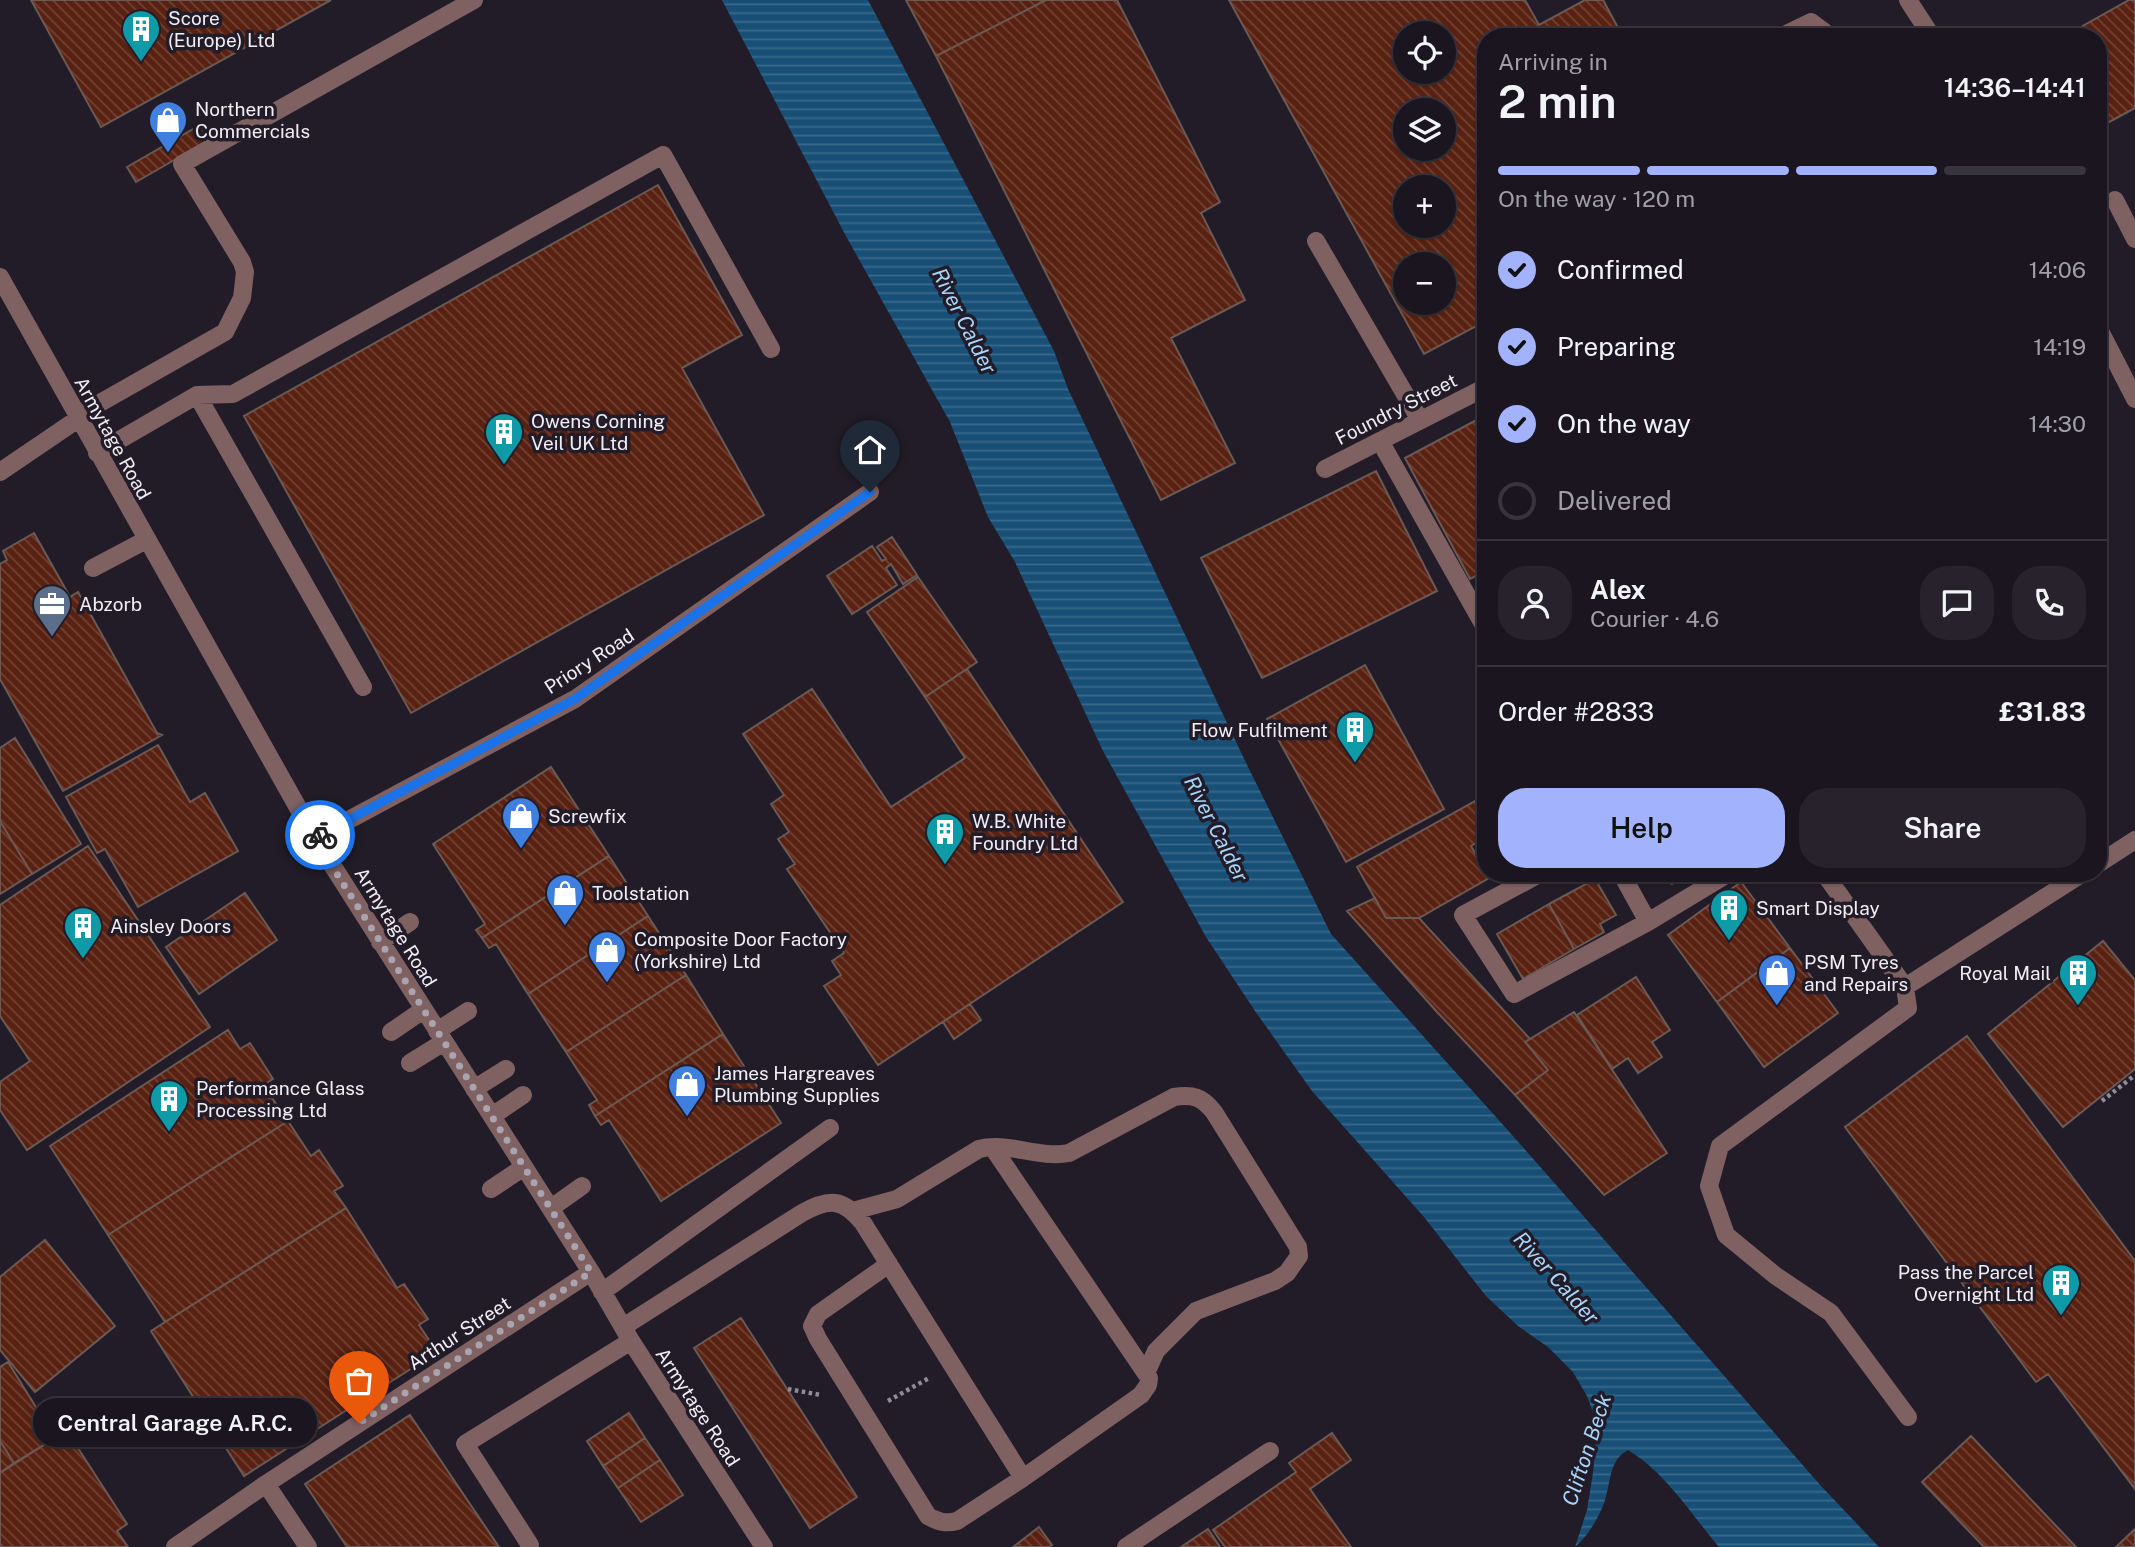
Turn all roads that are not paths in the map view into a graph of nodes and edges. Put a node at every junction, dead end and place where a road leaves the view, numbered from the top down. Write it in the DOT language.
graph roads {
  1 [pos="474,0"];
  2 [pos="1908,0"];
  3 [pos="1799,28"];
  4 [pos="1819,28"];
  5 [pos="1925,28"];
  6 [pos="2115,200"];
  7 [pos="2135,239"];
  8 [pos="1315,241"];
  9 [pos="0,277"];
  10 [pos="2107,345"];
  11 [pos="771,349"];
  12 [pos="1477,392"];
  13 [pos="197,395"];
  14 [pos="2135,399"];
  15 [pos="77,418"];
  16 [pos="1420,420"];
  17 [pos="1381,441"];
  18 [pos="97,453"];
  19 [pos="1325,470"];
  20 [pos="0,472"];
  21 [pos="870,492"];
  22 [pos="146,540"];
  23 [pos="93,568"];
  24 [pos="1477,613"];
  25 [pos="363,687"];
  26 [pos="314,838"];
  27 [pos="2135,843"];
  28 [pos="2107,859"];
  29 [pos="1524,882"];
  30 [pos="1626,882"];
  31 [pos="1714,882"];
  32 [pos="1831,882"];
  33 [pos="2069,882"];
  34 [pos="410,922"];
  35 [pos="1648,922"];
  36 [pos="380,942"];
  37 [pos="1905,986"];
  38 [pos="423,1010"];
  39 [pos="468,1011"];
  40 [pos="391,1032"];
  41 [pos="441,1037"];
  42 [pos="410,1063"];
  43 [pos="506,1069"];
  44 [pos="474,1089"];
  45 [pos="523,1095"];
  46 [pos="492,1116"];
  47 [pos="830,1128"];
  48 [pos="993,1148"];
  49 [pos="524,1167"];
  50 [pos="582,1186"];
  51 [pos="491,1189"];
  52 [pos="551,1208"];
  53 [pos="853,1211"];
  54 [pos="889,1264"];
  55 [pos="591,1272"];
  56 [pos="603,1292"];
  57 [pos="627,1334"];
  58 [pos="1146,1373"];
  59 [pos="1908,1417"];
  60 [pos="1270,1451"];
  61 [pos="1023,1478"];
  62 [pos="266,1484"];
  63 [pos="530,1545"];
  64 [pos="175,1547"];
  65 [pos="308,1547"];
  66 [pos="764,1547"];
  67 [pos="1126,1547"];
  1 -- 15 [label="street"];
  2 -- 5 [label="street"];
  3 -- 4 [label="street"];
  6 -- 7 [label="street"];
  8 -- 16 [label="street"];
  9 -- 15 [label="street, Armytage Road"];
  10 -- 14 [label="street"];
  11 -- 13 [label="street"];
  12 -- 16 [label="street, Foundry Street"];
  13 -- 18 [label="street"];
  13 -- 25 [label="street"];
  15 -- 18 [label="street, Armytage Road"];
  15 -- 20 [label="street"];
  16 -- 17 [label="street, Foundry Street"];
  17 -- 19 [label="street, Foundry Street"];
  17 -- 24 [label="street"];
  18 -- 22 [label="street, Armytage Road"];
  21 -- 26 [label="street, Priory Road"];
  22 -- 23 [label="street"];
  22 -- 26 [label="street, Armytage Road"];
  26 -- 36 [label="street, Armytage Road"];
  27 -- 28 [label="street"];
  29 -- 35 [label="street"];
  30 -- 35 [label="street"];
  31 -- 35 [label="street"];
  32 -- 37 [label="street"];
  33 -- 37 [label="street"];
  34 -- 36 [label="street"];
  36 -- 38 [label="street, Armytage Road"];
  37 -- 59 [label="street"];
  38 -- 40 [label="street"];
  38 -- 41 [label="street, Armytage Road"];
  39 -- 41 [label="street"];
  41 -- 42 [label="street"];
  41 -- 44 [label="street, Armytage Road"];
  43 -- 44 [label="street"];
  44 -- 46 [label="street, Armytage Road"];
  45 -- 46 [label="street"];
  46 -- 49 [label="street, Armytage Road"];
  47 -- 56 [label="street"];
  48 -- 53 [label="street"];
  48 -- 58 [label="street"];
  48 -- 58 [label="street"];
  49 -- 51 [label="street"];
  49 -- 52 [label="street, Armytage Road"];
  50 -- 52 [label="street"];
  52 -- 55 [label="street, Armytage Road"];
  53 -- 54 [label="street"];
  53 -- 57 [label="street"];
  54 -- 61 [label="street"];
  54 -- 61 [label="street"];
  55 -- 56 [label="street, Armytage Road"];
  55 -- 62 [label="street, Arthur Street"];
  56 -- 57 [label="street, Armytage Road"];
  57 -- 63 [label="street"];
  57 -- 66 [label="street, Armytage Road"];
  58 -- 61 [label="street"];
  60 -- 67 [label="street"];
  62 -- 64 [label="street, Arthur Street"];
  62 -- 65 [label="street"];
}
